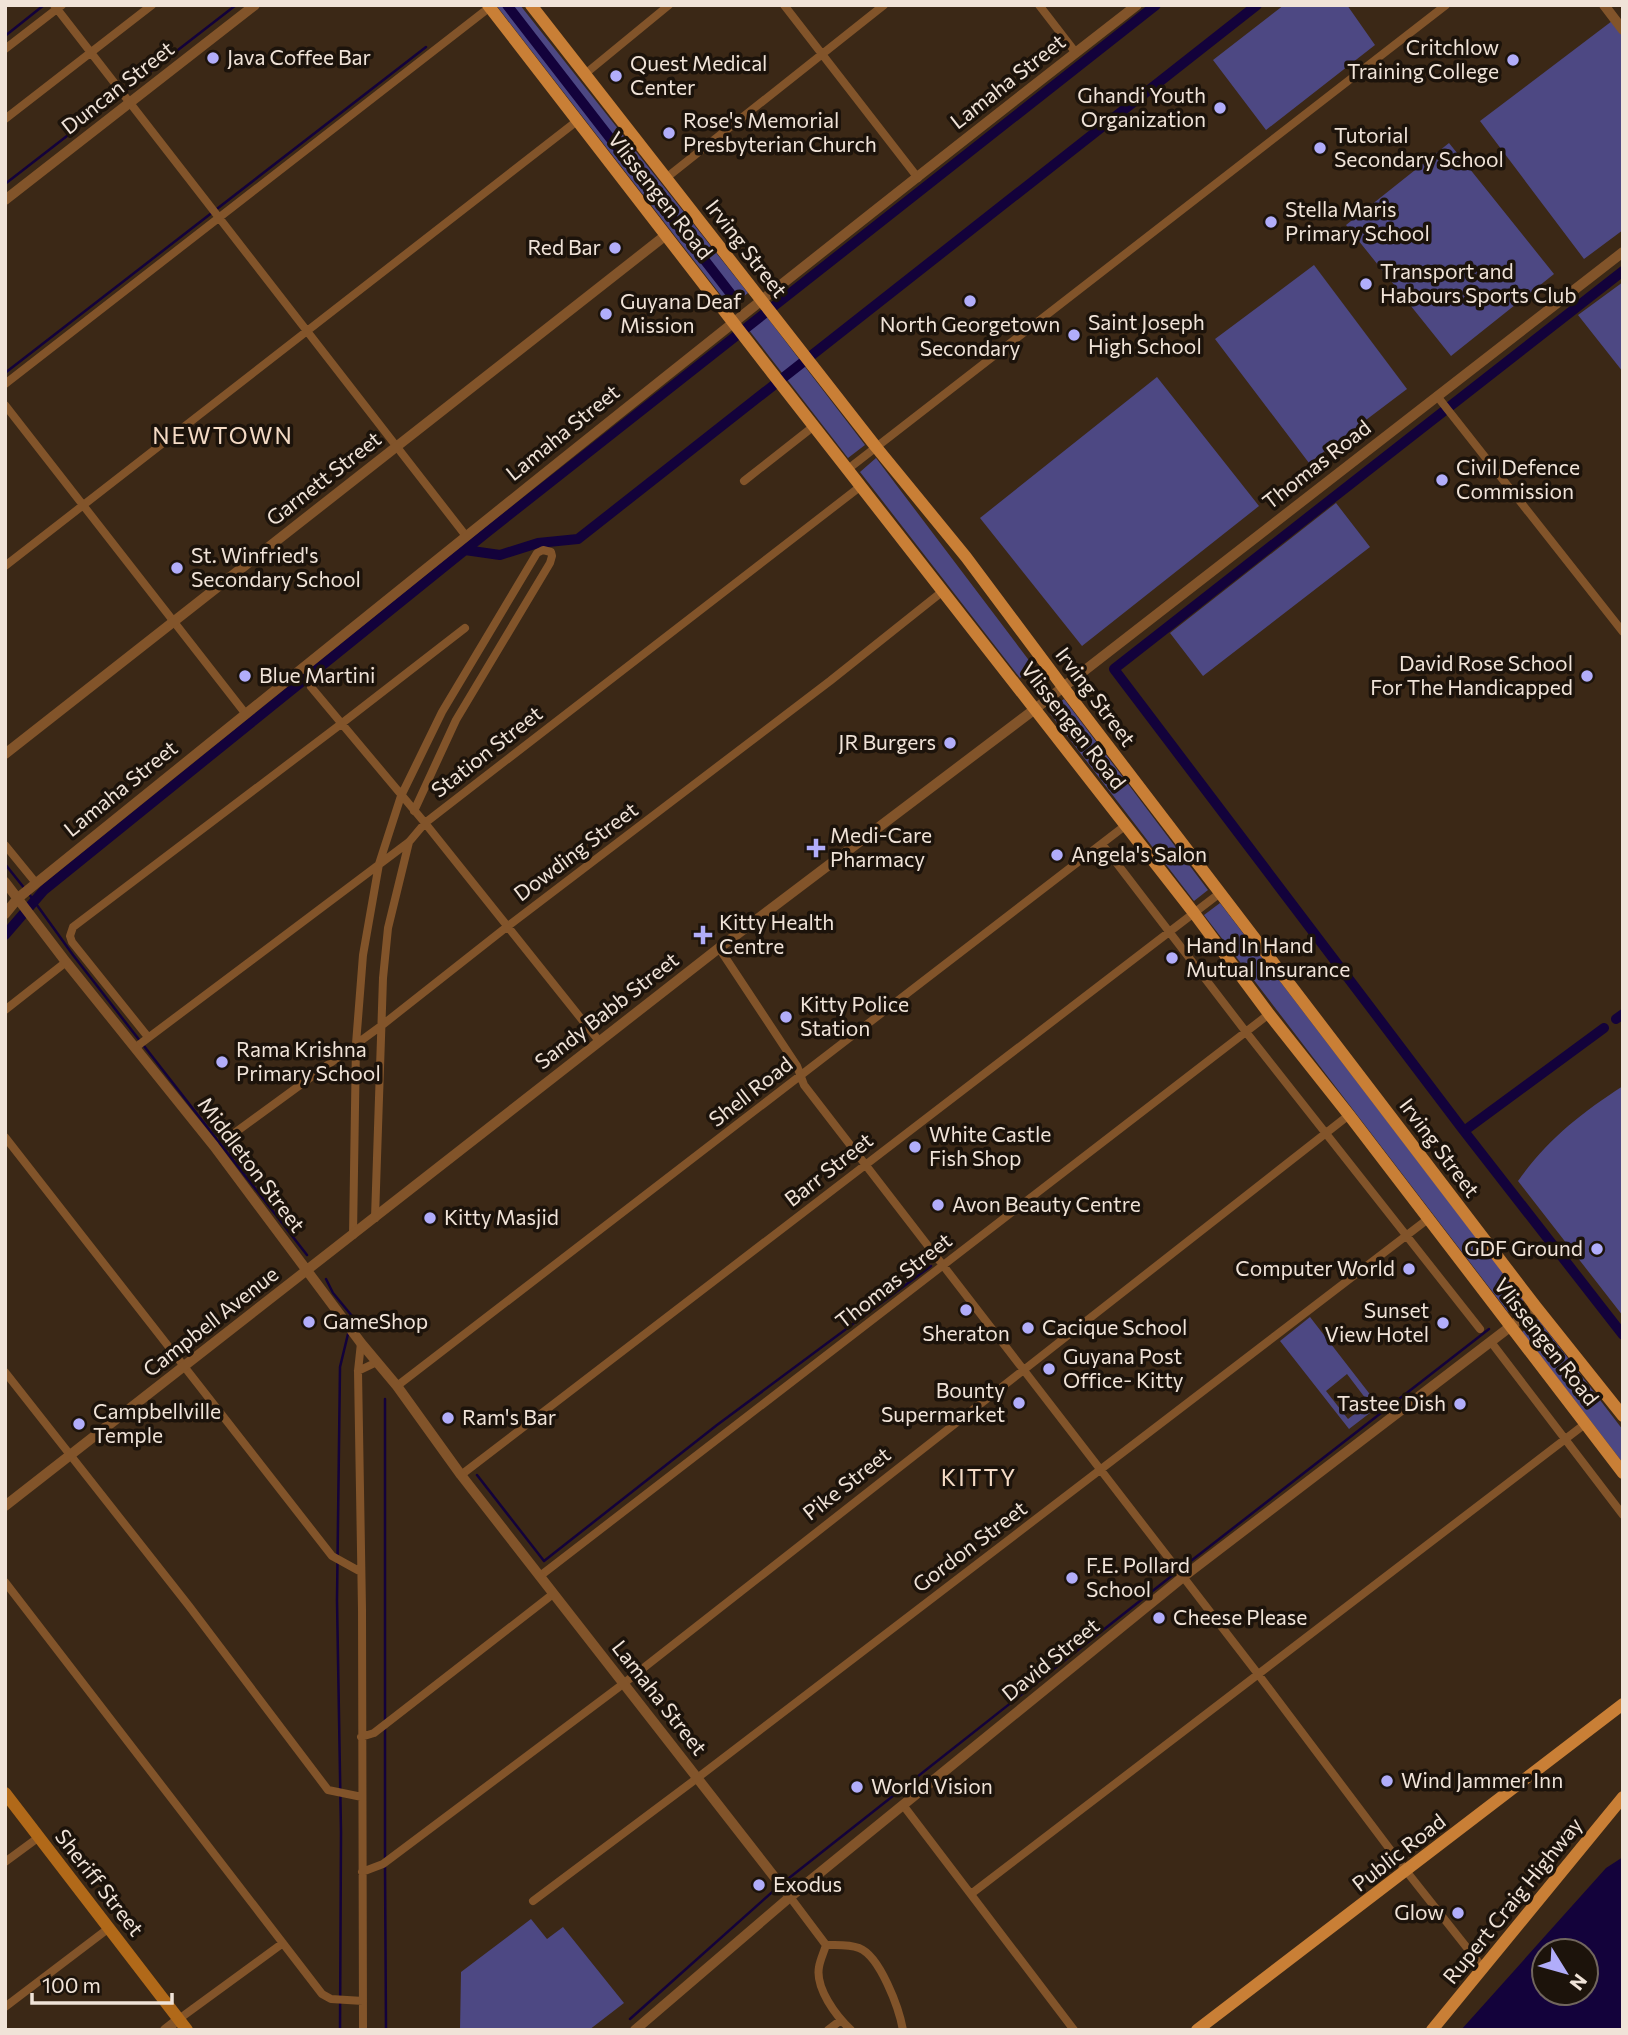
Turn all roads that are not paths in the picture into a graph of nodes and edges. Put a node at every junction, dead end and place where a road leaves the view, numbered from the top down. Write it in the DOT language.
graph roads {
  1 [pos="152,5"];
  2 [pos="255,5"];
  3 [pos="531,5"];
  4 [pos="669,5"];
  5 [pos="784,5"];
  6 [pos="884,5"];
  7 [pos="1040,5"];
  8 [pos="1137,5"];
  9 [pos="1446,5"];
  10 [pos="1604,5"];
  11 [pos="57,6"];
  12 [pos="489,6"];
  13 [pos="1623,30"];
  14 [pos="5,49"];
  15 [pos="1076,52"];
  16 [pos="91,53"];
  17 [pos="822,54"];
  18 [pos="585,74"];
  19 [pos="128,102"];
  20 [pos="5,119"];
  21 [pos="577,121"];
  22 [pos="666,177"];
  23 [pos="918,178"];
  24 [pos="5,200"];
  25 [pos="218,217"];
  26 [pos="666,235"];
  27 [pos="1623,252"];
  28 [pos="767,307"];
  29 [pos="733,321"];
  30 [pos="307,332"];
  31 [pos="5,384"];
  32 [pos="1440,400"];
  33 [pos="5,405"];
  34 [pos="814,426"];
  35 [pos="396,447"];
  36 [pos="876,447"];
  37 [pos="848,469"];
  38 [pos="744,481"];
  39 [pos="861,486"];
  40 [pos="83,506"];
  41 [pos="466,536"];
  42 [pos="5,566"];
  43 [pos="943,591"];
  44 [pos="173,622"];
  45 [pos="465,628"];
  46 [pos="1623,632"];
  47 [pos="311,687"];
  48 [pos="1063,687"];
  49 [pos="1035,709"];
  50 [pos="442,712"];
  51 [pos="245,713"];
  52 [pos="456,720"];
  53 [pos="341,724"];
  54 [pos="5,754"];
  55 [pos="401,796"];
  56 [pos="414,811"];
  57 [pos="425,823"];
  58 [pos="1126,825"];
  59 [pos="409,842"];
  60 [pos="1102,844"];
  61 [pos="5,845"];
  62 [pos="379,864"];
  63 [pos="5,882"];
  64 [pos="34,885"];
  65 [pos="1220,893"];
  66 [pos="20,900"];
  67 [pos="1194,912"];
  68 [pos="5,914"];
  69 [pos="508,926"];
  70 [pos="1169,930"];
  71 [pos="719,948"];
  72 [pos="66,962"];
  73 [pos="5,1010"];
  74 [pos="1269,1014"];
  75 [pos="381,1026"];
  76 [pos="1246,1032"];
  77 [pos="148,1037"];
  78 [pos="599,1041"];
  79 [pos="356,1044"];
  80 [pos="136,1047"];
  81 [pos="800,1076"];
  82 [pos="1349,1115"];
  83 [pos="1325,1133"];
  84 [pos="5,1136"];
  85 [pos="229,1137"];
  86 [pos="864,1165"];
  87 [pos="375,1218"];
  88 [pos="1428,1219"];
  89 [pos="353,1235"];
  90 [pos="1406,1236"];
  91 [pos="942,1266"];
  92 [pos="308,1272"];
  93 [pos="1536,1307"];
  94 [pos="1509,1328"];
  95 [pos="1480,1329"];
  96 [pos="1492,1341"];
  97 [pos="361,1343"];
  98 [pos="377,1362"];
  99 [pos="184,1366"];
  100 [pos="1023,1370"];
  101 [pos="358,1371"];
  102 [pos="5,1372"];
  103 [pos="397,1386"];
  104 [pos="1623,1416"];
  105 [pos="1584,1425"];
  106 [pos="1567,1437"];
  107 [pos="71,1456"];
  108 [pos="1100,1470"];
  109 [pos="1623,1473"];
  110 [pos="461,1475"];
  111 [pos="5,1506"];
  112 [pos="1623,1516"];
  113 [pos="361,1572"];
  114 [pos="540,1576"];
  115 [pos="1182,1576"];
  116 [pos="5,1582"];
  117 [pos="553,1594"];
  118 [pos="1258,1674"];
  119 [pos="623,1684"];
  120 [pos="1623,1704"];
  121 [pos="361,1737"];
  122 [pos="696,1779"];
  123 [pos="5,1793"];
  124 [pos="362,1797"];
  125 [pos="1623,1797"];
  126 [pos="903,1805"];
  127 [pos="39,1837"];
  128 [pos="5,1862"];
  129 [pos="362,1872"];
  130 [pos="1406,1872"];
  131 [pos="784,1889"];
  132 [pos="971,1894"];
  133 [pos="533,1901"];
  134 [pos="109,1928"];
  135 [pos="283,1943"];
  136 [pos="826,1945"];
  137 [pos="1483,1968"];
  138 [pos="363,2001"];
  139 [pos="5,2007"];
  140 [pos="179,2019"];
  141 [pos="841,2020"];
  142 [pos="165,2030"];
  143 [pos="187,2030"];
  144 [pos="363,2030"];
  145 [pos="635,2030"];
  146 [pos="828,2030"];
  147 [pos="851,2030"];
  148 [pos="903,2030"];
  149 [pos="1074,2030"];
  150 [pos="1197,2030"];
  151 [pos="1432,2030"];
  1 -- 16 [label="street"];
  2 -- 19 [label="street, Duncan Street"];
  3 -- 18 [label="main road, Irving Street"];
  4 -- 18 [label="street"];
  5 -- 17 [label="street"];
  6 -- 17 [label="street"];
  7 -- 15 [label="street"];
  8 -- 15 [label="street, Lamaha Street"];
  9 -- 36 [label="street"];
  10 -- 13 [label="street"];
  11 -- 14 [label="street"];
  11 -- 16 [label="street"];
  12 -- 21 [label="main road, Vlissengen Road"];
  12 -- 25 [label="street"];
  15 -- 23 [label="street, Lamaha Street"];
  16 -- 19 [label="street"];
  16 -- 20 [label="street"];
  17 -- 22 [label="street"];
  17 -- 23 [label="street"];
  18 -- 22 [label="main road, Irving Street"];
  19 -- 24 [label="street, Duncan Street"];
  19 -- 25 [label="street"];
  21 -- 26 [label="main road, Vlissengen Road"];
  21 -- 30 [label="street"];
  22 -- 28 [label="main road, Irving Street"];
  23 -- 28 [label="street, Lamaha Street"];
  25 -- 30 [label="street"];
  25 -- 31 [label="street"];
  26 -- 29 [label="main road, Vlissengen Road"];
  26 -- 35 [label="street, Garnett Street"];
  27 -- 32 [label="street, Thomas Road"];
  28 -- 29 [label="street, Lamaha Street"];
  28 -- 36 [label="main road, Irving Street"];
  29 -- 34 [label="main road, Vlissengen Road"];
  29 -- 41 [label="street, Lamaha Street"];
  30 -- 35 [label="street"];
  30 -- 40 [label="street"];
  32 -- 46 [label="street"];
  32 -- 48 [label="street, Thomas Road"];
  33 -- 40 [label="street"];
  34 -- 37 [label="main road, Vlissengen Road"];
  34 -- 38 [label="street"];
  35 -- 41 [label="street"];
  35 -- 44 [label="street, Garnett Street"];
  36 -- 37 [label="street"];
  36 -- 48 [label="main road, Irving Street"];
  37 -- 39 [label="main road, Vlissengen Road"];
  39 -- 43 [label="main road, Vlissengen Road"];
  39 -- 57 [label="street, Station Street"];
  40 -- 42 [label="street"];
  40 -- 44 [label="street"];
  41 -- 51 [label="street, Lamaha Street"];
  43 -- 49 [label="main road, Vlissengen Road"];
  43 -- 69 [label="street, Dowding Street"];
  44 -- 51 [label="street"];
  44 -- 54 [label="street, Garnett Street"];
  45 -- 53 [label="street"];
  47 -- 53 [label="street"];
  48 -- 49 [label="street, Thomas Road"];
  48 -- 65 [label="main road, Irving Street"];
  49 -- 58 [label="main road, Vlissengen Road"];
  49 -- 71 [label="street, Sandy Babb Street"];
  50 -- 52 [label="street"];
  50 -- 52 [label="street"];
  50 -- 55 [label="street"];
  51 -- 64 [label="street, Lamaha Street"];
  52 -- 56 [label="street"];
  53 -- 55 [label="street"];
  53 -- 77 [label="street"];
  55 -- 56 [label="street"];
  55 -- 62 [label="street"];
  56 -- 57 [label="street"];
  57 -- 59 [label="street, Station Street"];
  57 -- 69 [label="street"];
  58 -- 60 [label="street, Shell Road"];
  58 -- 67 [label="main road, Vlissengen Road"];
  59 -- 62 [label="street, Station Street"];
  59 -- 75 [label="street"];
  60 -- 70 [label="street"];
  60 -- 81 [label="street, Shell Road"];
  61 -- 64 [label="street"];
  62 -- 77 [label="street, Station Street"];
  62 -- 79 [label="street"];
  63 -- 66 [label="street, Middleton Street"];
  64 -- 66 [label="street, Lamaha Street"];
  65 -- 67 [label="street, Barr Street"];
  65 -- 93 [label="main road, Irving Street"];
  66 -- 68 [label="street, Lamaha Street"];
  66 -- 72 [label="street, Middleton Street"];
  67 -- 70 [label="street, Barr Street"];
  67 -- 74 [label="main road, Vlissengen Road"];
  69 -- 75 [label="street, Dowding Street"];
  69 -- 78 [label="street"];
  70 -- 76 [label="street"];
  70 -- 86 [label="street, Barr Street"];
  71 -- 78 [label="street, Sandy Babb Street"];
  71 -- 81 [label="street"];
  72 -- 73 [label="street"];
  72 -- 80 [label="street, Middleton Street"];
  74 -- 76 [label="street, Thomas Street"];
  74 -- 82 [label="main road, Vlissengen Road"];
  75 -- 79 [label="street, Dowding Street"];
  75 -- 87 [label="street"];
  76 -- 83 [label="street"];
  76 -- 91 [label="street, Thomas Street"];
  77 -- 80 [label="street, Station Street"];
  78 -- 87 [label="street, Sandy Babb Street"];
  79 -- 85 [label="street, Dowding Street"];
  79 -- 89 [label="street"];
  80 -- 92 [label="street, Middleton Street"];
  81 -- 86 [label="street"];
  81 -- 103 [label="street, Shell Road"];
  82 -- 83 [label="street, Pike Street"];
  82 -- 88 [label="main road, Vlissengen Road"];
  83 -- 90 [label="street"];
  83 -- 100 [label="street, Pike Street"];
  84 -- 99 [label="street"];
  86 -- 91 [label="street"];
  86 -- 110 [label="street, Barr Street"];
  87 -- 89 [label="street, Sandy Babb Street"];
  88 -- 90 [label="street, Gordon Street"];
  88 -- 94 [label="main road, Vlissengen Road"];
  89 -- 92 [label="street, Sandy Babb Street"];
  90 -- 95 [label="street"];
  90 -- 108 [label="street, Gordon Street"];
  91 -- 100 [label="street"];
  91 -- 114 [label="street, Thomas Street"];
  92 -- 97 [label="street, Middleton Street"];
  92 -- 99 [label="street, Campbell Avenue"];
  93 -- 94 [label="street, David Street"];
  93 -- 104 [label="main road, Irving Street"];
  94 -- 96 [label="street, David Street"];
  94 -- 105 [label="main road, Vlissengen Road"];
  96 -- 106 [label="street"];
  96 -- 115 [label="street, David Street"];
  97 -- 98 [label="street, Middleton Street"];
  97 -- 101 [label="street"];
  98 -- 101 [label="street"];
  98 -- 103 [label="street, Middleton Street"];
  99 -- 107 [label="street, Campbell Avenue"];
  99 -- 113 [label="street"];
  100 -- 108 [label="street"];
  100 -- 119 [label="street, Pike Street"];
  101 -- 113 [label="street"];
  102 -- 107 [label="street"];
  103 -- 110 [label="street, Middleton Street"];
  105 -- 106 [label="street"];
  105 -- 109 [label="main road, Vlissengen Road"];
  106 -- 112 [label="street"];
  106 -- 118 [label="street"];
  107 -- 111 [label="street, Campbell Avenue"];
  107 -- 124 [label="street"];
  108 -- 115 [label="street"];
  108 -- 122 [label="street, Gordon Street"];
  110 -- 114 [label="street, Lamaha Street"];
  113 -- 121 [label="street"];
  114 -- 117 [label="street, Lamaha Street"];
  115 -- 118 [label="street"];
  115 -- 126 [label="street, David Street"];
  116 -- 135 [label="street"];
  117 -- 119 [label="street, Lamaha Street"];
  117 -- 121 [label="street"];
  118 -- 130 [label="street"];
  118 -- 132 [label="street"];
  119 -- 122 [label="street, Lamaha Street"];
  119 -- 129 [label="street, Pike Street"];
  120 -- 130 [label="main road, Public Road"];
  121 -- 124 [label="street"];
  122 -- 131 [label="street, Lamaha Street"];
  122 -- 133 [label="street, Gordon Street"];
  123 -- 127 [label="main road, Sheriff Street"];
  124 -- 129 [label="street"];
  125 -- 137 [label="main road, Rupert Craig Highway"];
  126 -- 131 [label="street, David Street"];
  126 -- 132 [label="street"];
  127 -- 128 [label="street"];
  127 -- 134 [label="main road, Sheriff Street"];
  129 -- 138 [label="street"];
  130 -- 137 [label="street"];
  130 -- 150 [label="main road, Public Road"];
  131 -- 136 [label="street, Lamaha Street"];
  131 -- 145 [label="street, David Street"];
  132 -- 149 [label="street"];
  134 -- 139 [label="street"];
  134 -- 140 [label="main road, Sheriff Street"];
  135 -- 138 [label="street"];
  135 -- 140 [label="street"];
  136 -- 141 [label="street"];
  136 -- 148 [label="street"];
  137 -- 151 [label="main road, Rupert Craig Highway"];
  138 -- 144 [label="street"];
  140 -- 142 [label="street"];
  140 -- 143 [label="main road, Sheriff Street"];
  141 -- 146 [label="street"];
  141 -- 147 [label="street"];
}
